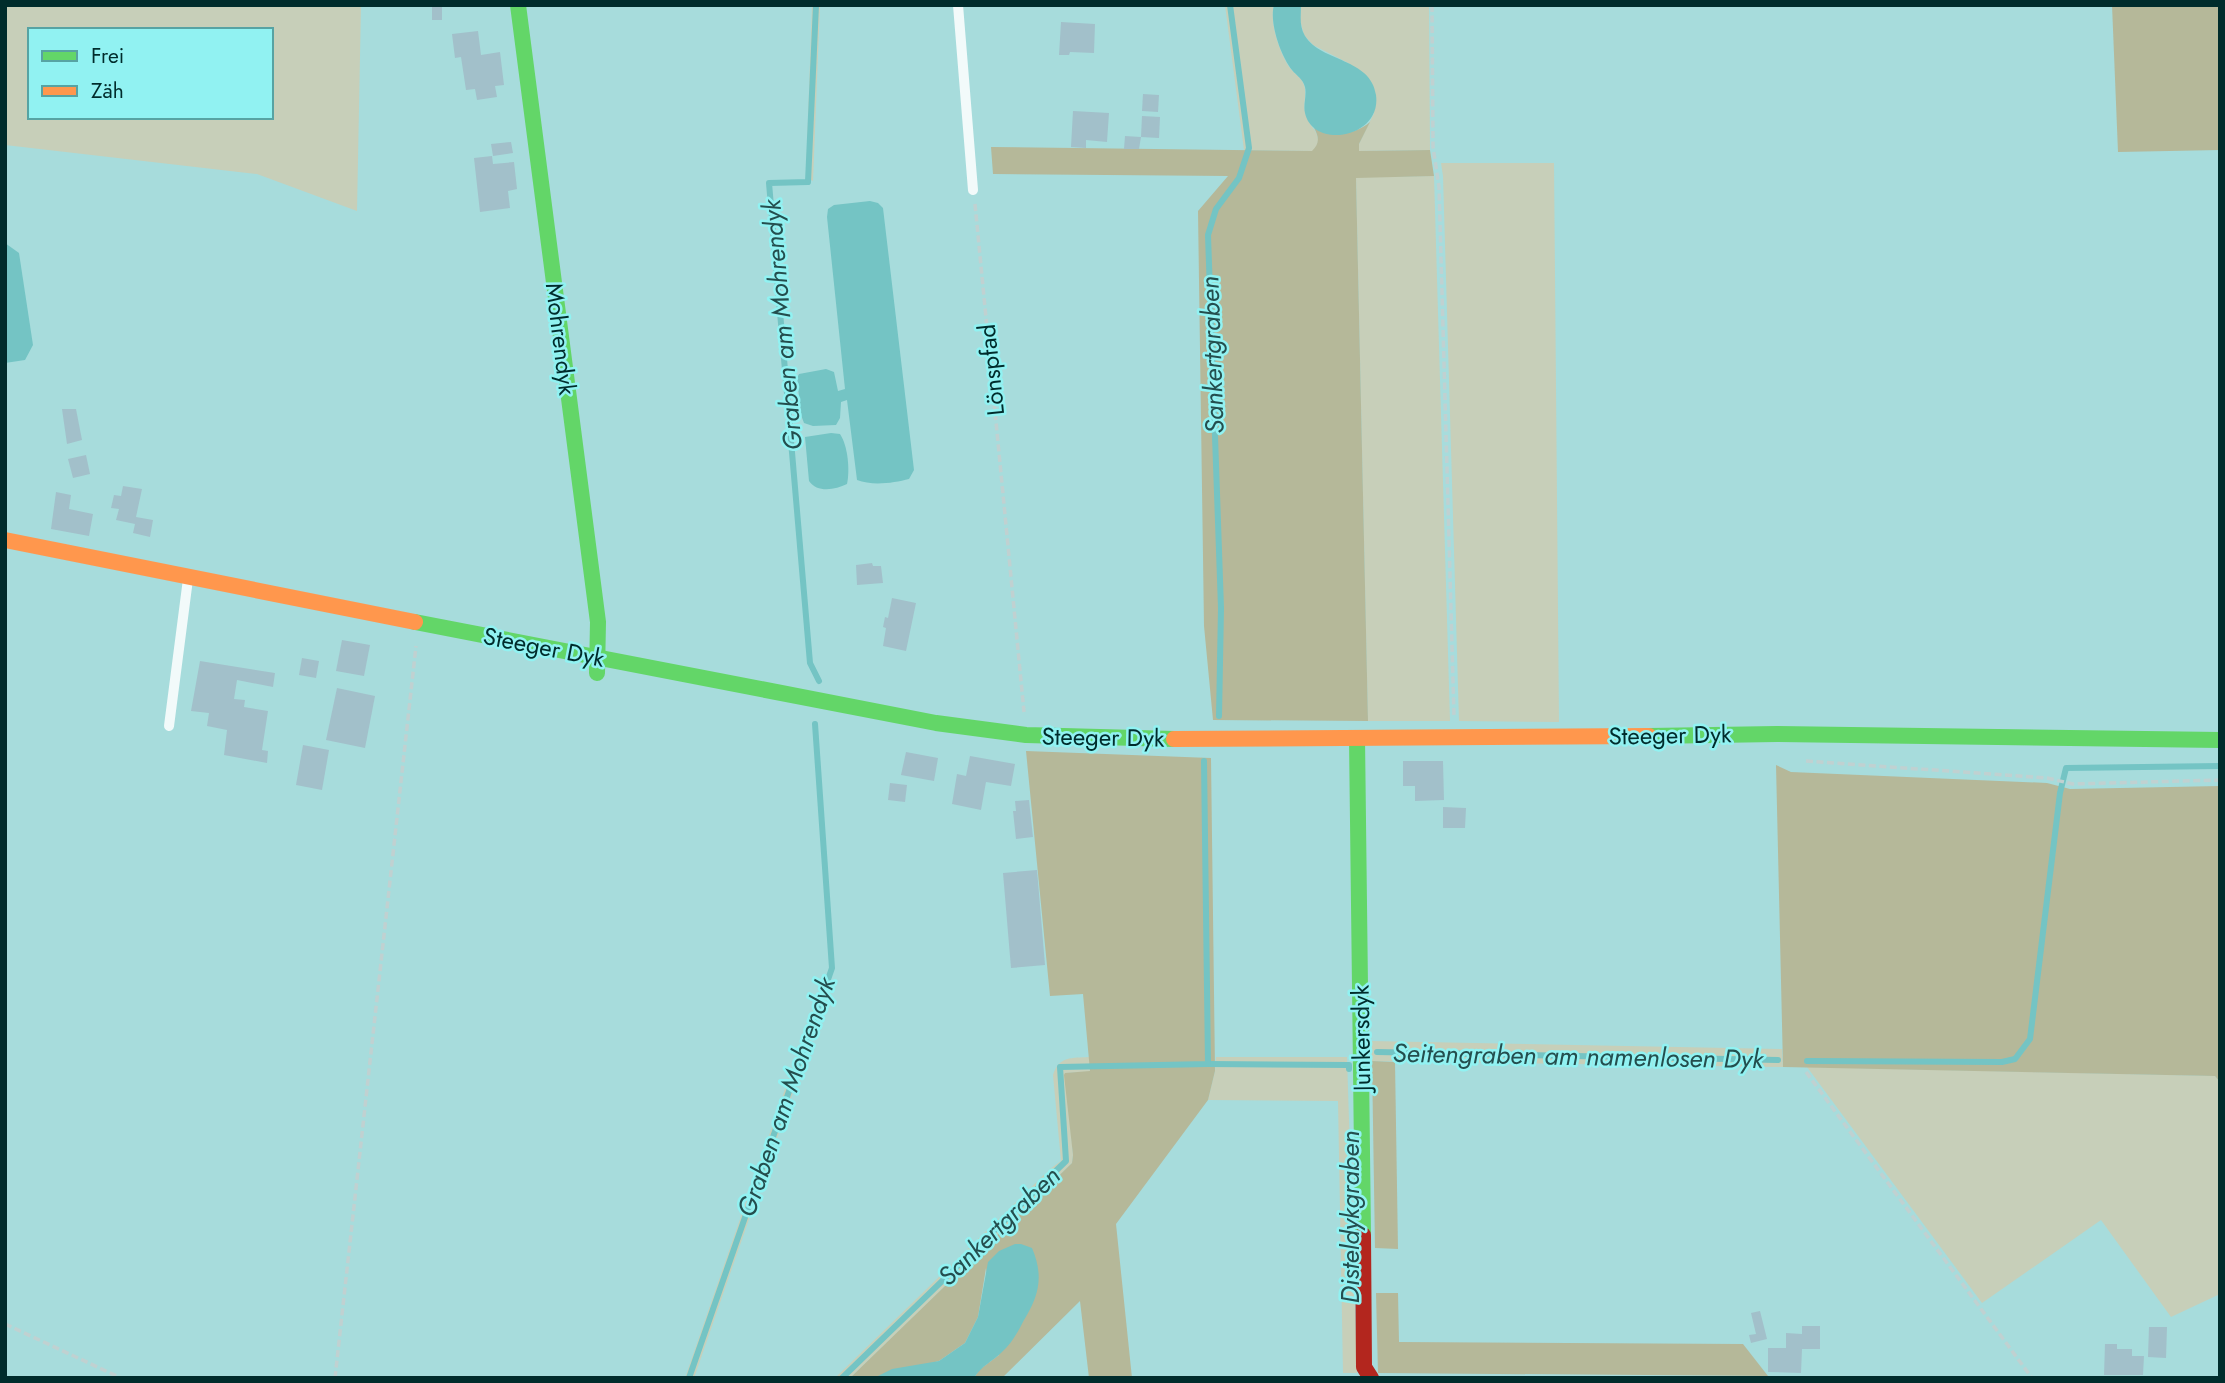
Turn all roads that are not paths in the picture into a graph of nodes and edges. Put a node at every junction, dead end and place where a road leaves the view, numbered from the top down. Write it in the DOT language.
graph roads {
  1 [pos="518,5"];
  2 [pos="958,5"];
  3 [pos="974,190"];
  4 [pos="5,540"];
  5 [pos="188,578"];
  6 [pos="598,665"];
  7 [pos="169,726"];
  8 [pos="1357,738"];
  9 [pos="2220,740"];
  10 [pos="1371,1378"];
  1 -- 6 [label="street, Mohrendyk"];
  2 -- 3 [label="lane"];
  4 -- 5 [label="street, Steeger Dyk"];
  5 -- 6 [label="street, Steeger Dyk"];
  5 -- 7 [label="lane"];
  6 -- 8 [label="street, Steeger Dyk"];
  8 -- 9 [label="street, Steeger Dyk"];
  8 -- 10 [label="street, Junkersdyk"];
}
